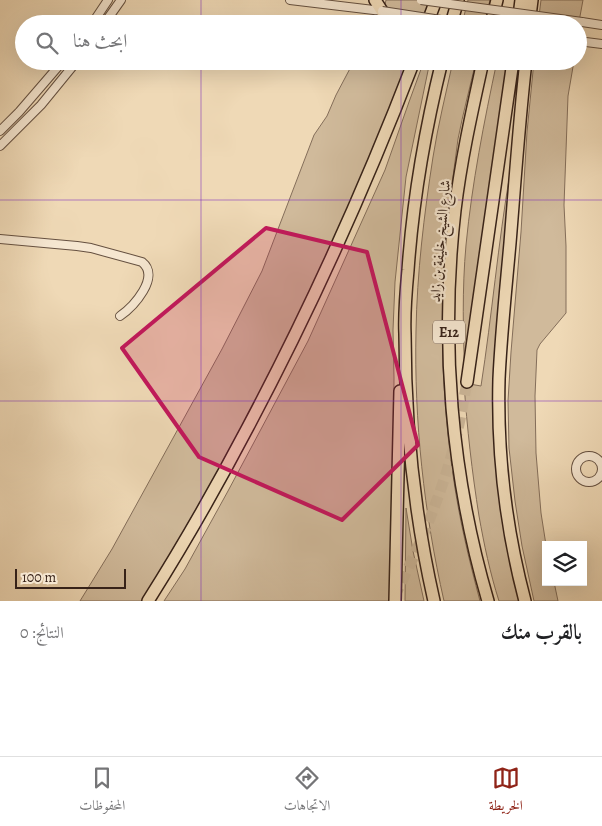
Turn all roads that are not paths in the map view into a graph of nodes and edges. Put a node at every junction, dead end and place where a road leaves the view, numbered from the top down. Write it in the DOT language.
graph roads {
  1 [pos="108,0"];
  2 [pos="121,0"];
  3 [pos="290,0"];
  4 [pos="374,0"];
  5 [pos="421,0"];
  6 [pos="436,0"];
  7 [pos="458,0"];
  8 [pos="497,0"];
  9 [pos="521,0"];
  10 [pos="532,0"];
  11 [pos="382,11"];
  12 [pos="98,15"];
  13 [pos="110,15"];
  14 [pos="408,15"];
  15 [pos="430,15"];
  16 [pos="454,15"];
  17 [pos="493,15"];
  18 [pos="519,15"];
  19 [pos="530,15"];
  20 [pos="531,15"];
  21 [pos="587,23"];
  22 [pos="602,25"];
  23 [pos="587,42"];
  24 [pos="602,44"];
  25 [pos="55,70"];
  26 [pos="70,70"];
  27 [pos="410,70"];
  28 [pos="440,70"];
  29 [pos="481,70"];
  30 [pos="512,70"];
  31 [pos="525,70"];
  32 [pos="0,131"];
  33 [pos="0,146"];
  34 [pos="0,239"];
  35 [pos="120,316"];
  36 [pos="405,334"];
  37 [pos="467,382"];
  38 [pos="599,459"];
  39 [pos="601,475"];
  40 [pos="148,601"];
  41 [pos="396,601"];
  42 [pos="434,601"];
  43 [pos="488,601"];
  44 [pos="525,601"];
  1 -- 12 [label="street"];
  2 -- 13 [label="street"];
  3 -- 11 [label="street"];
  4 -- 11 [label="highway"];
  5 -- 20 [label="street, bridge"];
  6 -- 15 [label="highway"];
  7 -- 16 [label="highway"];
  8 -- 17 [label="highway"];
  9 -- 18 [label="highway"];
  10 -- 19 [label="highway"];
  11 -- 14 [label="street, bridge"];
  21 -- 22 [label="street, bridge"];
  23 -- 24 [label="street"];
  25 -- 32 [label="street"];
  26 -- 33 [label="street"];
  27 -- 40 [label="highway"];
  28 -- 36 [label="highway, شارع الشيخ خليفة بن زايد"];
  29 -- 43 [label="highway, شارع الشيخ خليفة بن زايد / E12"];
  30 -- 37 [label="highway"];
  31 -- 44 [label="highway"];
  34 -- 35 [label="street"];
  36 -- 41 [label="highway"];
  36 -- 42 [label="highway, شارع الشيخ خليفة بن زايد"];
  38 -- 39 [label="street"];
  38 -- 39 [label="street"];
}
